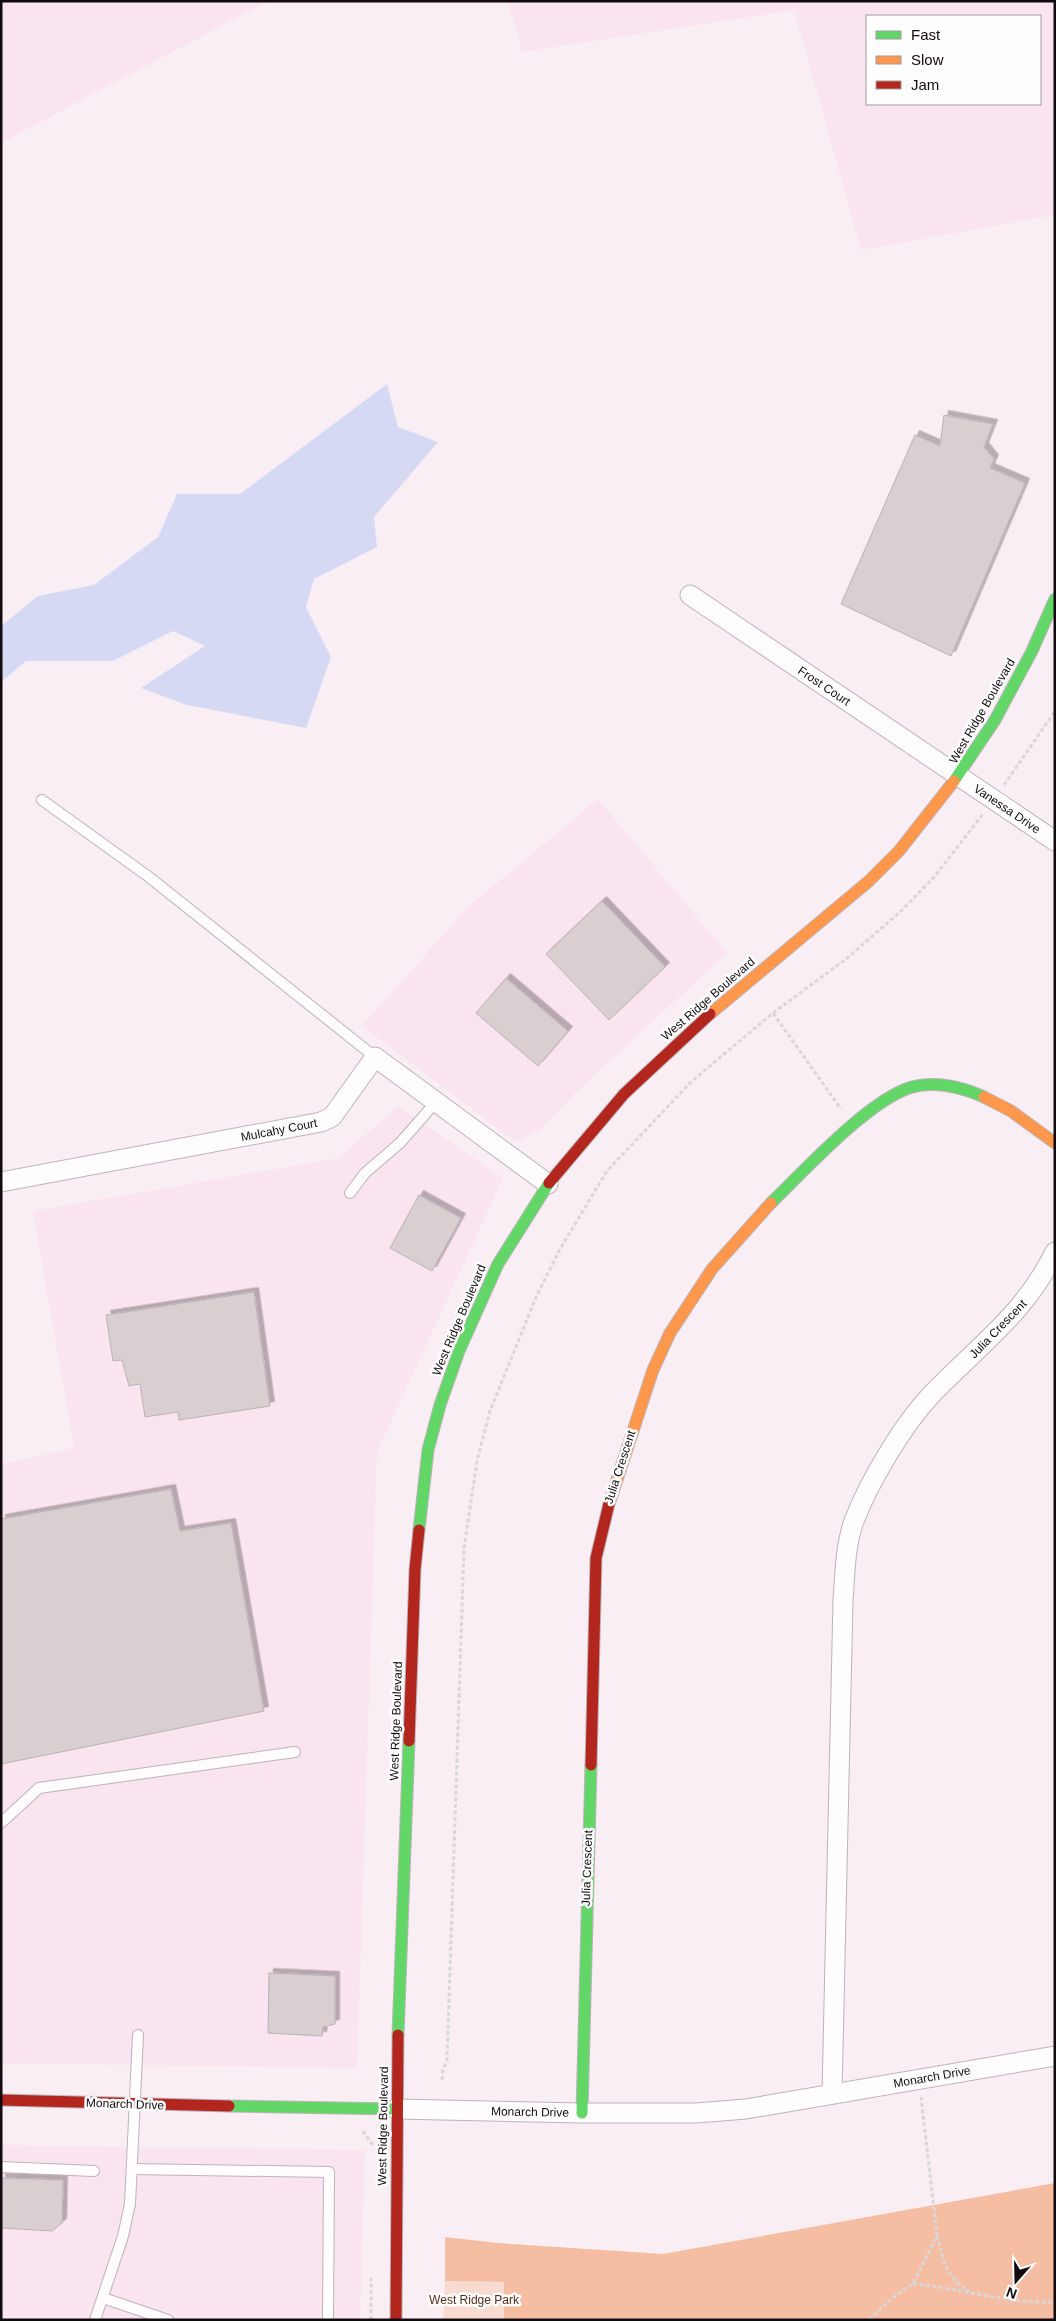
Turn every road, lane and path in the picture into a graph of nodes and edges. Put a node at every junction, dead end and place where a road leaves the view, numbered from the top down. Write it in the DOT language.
graph roads {
  1 [pos="690,595"];
  2 [pos="1055,599"];
  3 [pos="1055,711"];
  4 [pos="959,776"];
  5 [pos="42,800"];
  6 [pos="993,800"];
  7 [pos="1055,841"];
  8 [pos="773,1013"];
  9 [pos="375,1057"];
  10 [pos="436,1103"];
  11 [pos="853,1126"];
  12 [pos="1055,1143"];
  13 [pos="1,1182"];
  14 [pos="548,1184"];
  15 [pos="350,1193"];
  16 [pos="1055,1252"];
  17 [pos="295,1752"];
  18 [pos="1,1823"];
  19 [pos="138,2035"];
  20 [pos="1055,2056"];
  21 [pos="920,2079"];
  22 [pos="442,2080"];
  23 [pos="832,2094"];
  24 [pos="1,2100"];
  25 [pos="134,2105"];
  26 [pos="396,2109"];
  27 [pos="582,2113"];
  28 [pos="1,2167"];
  29 [pos="132,2169"];
  30 [pos="94,2171"];
  31 [pos="937,2235"];
  32 [pos="913,2284"];
  33 [pos="972,2294"];
  34 [pos="103,2298"];
  35 [pos="1055,2302"];
  36 [pos="95,2320"];
  37 [pos="168,2320"];
  38 [pos="328,2320"];
  39 [pos="396,2320"];
  40 [pos="869,2320"];
  1 -- 4 [label="street, Frost Court"];
  2 -- 4 [label="street, West Ridge Boulevard"];
  3 -- 6 [label="path"];
  4 -- 6 [label="street, Vanessa Drive"];
  4 -- 14 [label="street, West Ridge Boulevard"];
  5 -- 9 [label="lane"];
  6 -- 7 [label="street, Vanessa Drive"];
  6 -- 8 [label="path"];
  8 -- 11 [label="path"];
  8 -- 22 [label="path"];
  9 -- 10 [label="street"];
  9 -- 13 [label="street, Mulcahy Court"];
  10 -- 14 [label="street"];
  10 -- 15 [label="lane"];
  11 -- 12 [label="street, Julia Crescent"];
  11 -- 27 [label="street, Julia Crescent"];
  14 -- 26 [label="street, West Ridge Boulevard"];
  16 -- 23 [label="street, Julia Crescent"];
  17 -- 18 [label="lane"];
  19 -- 25 [label="lane"];
  20 -- 21 [label="street, Monarch Drive"];
  21 -- 23 [label="street, Monarch Drive"];
  21 -- 31 [label="path"];
  23 -- 27 [label="street, Monarch Drive"];
  24 -- 25 [label="street, Monarch Drive"];
  25 -- 26 [label="street, Monarch Drive"];
  25 -- 29 [label="lane"];
  26 -- 27 [label="street, Monarch Drive"];
  26 -- 39 [label="street, West Ridge Boulevard"];
  28 -- 30 [label="lane"];
  29 -- 34 [label="lane"];
  29 -- 38 [label="lane"];
  31 -- 32 [label="path"];
  31 -- 33 [label="path"];
  32 -- 33 [label="path"];
  32 -- 40 [label="path"];
  33 -- 35 [label="path"];
  34 -- 36 [label="lane"];
  34 -- 37 [label="lane"];
}
